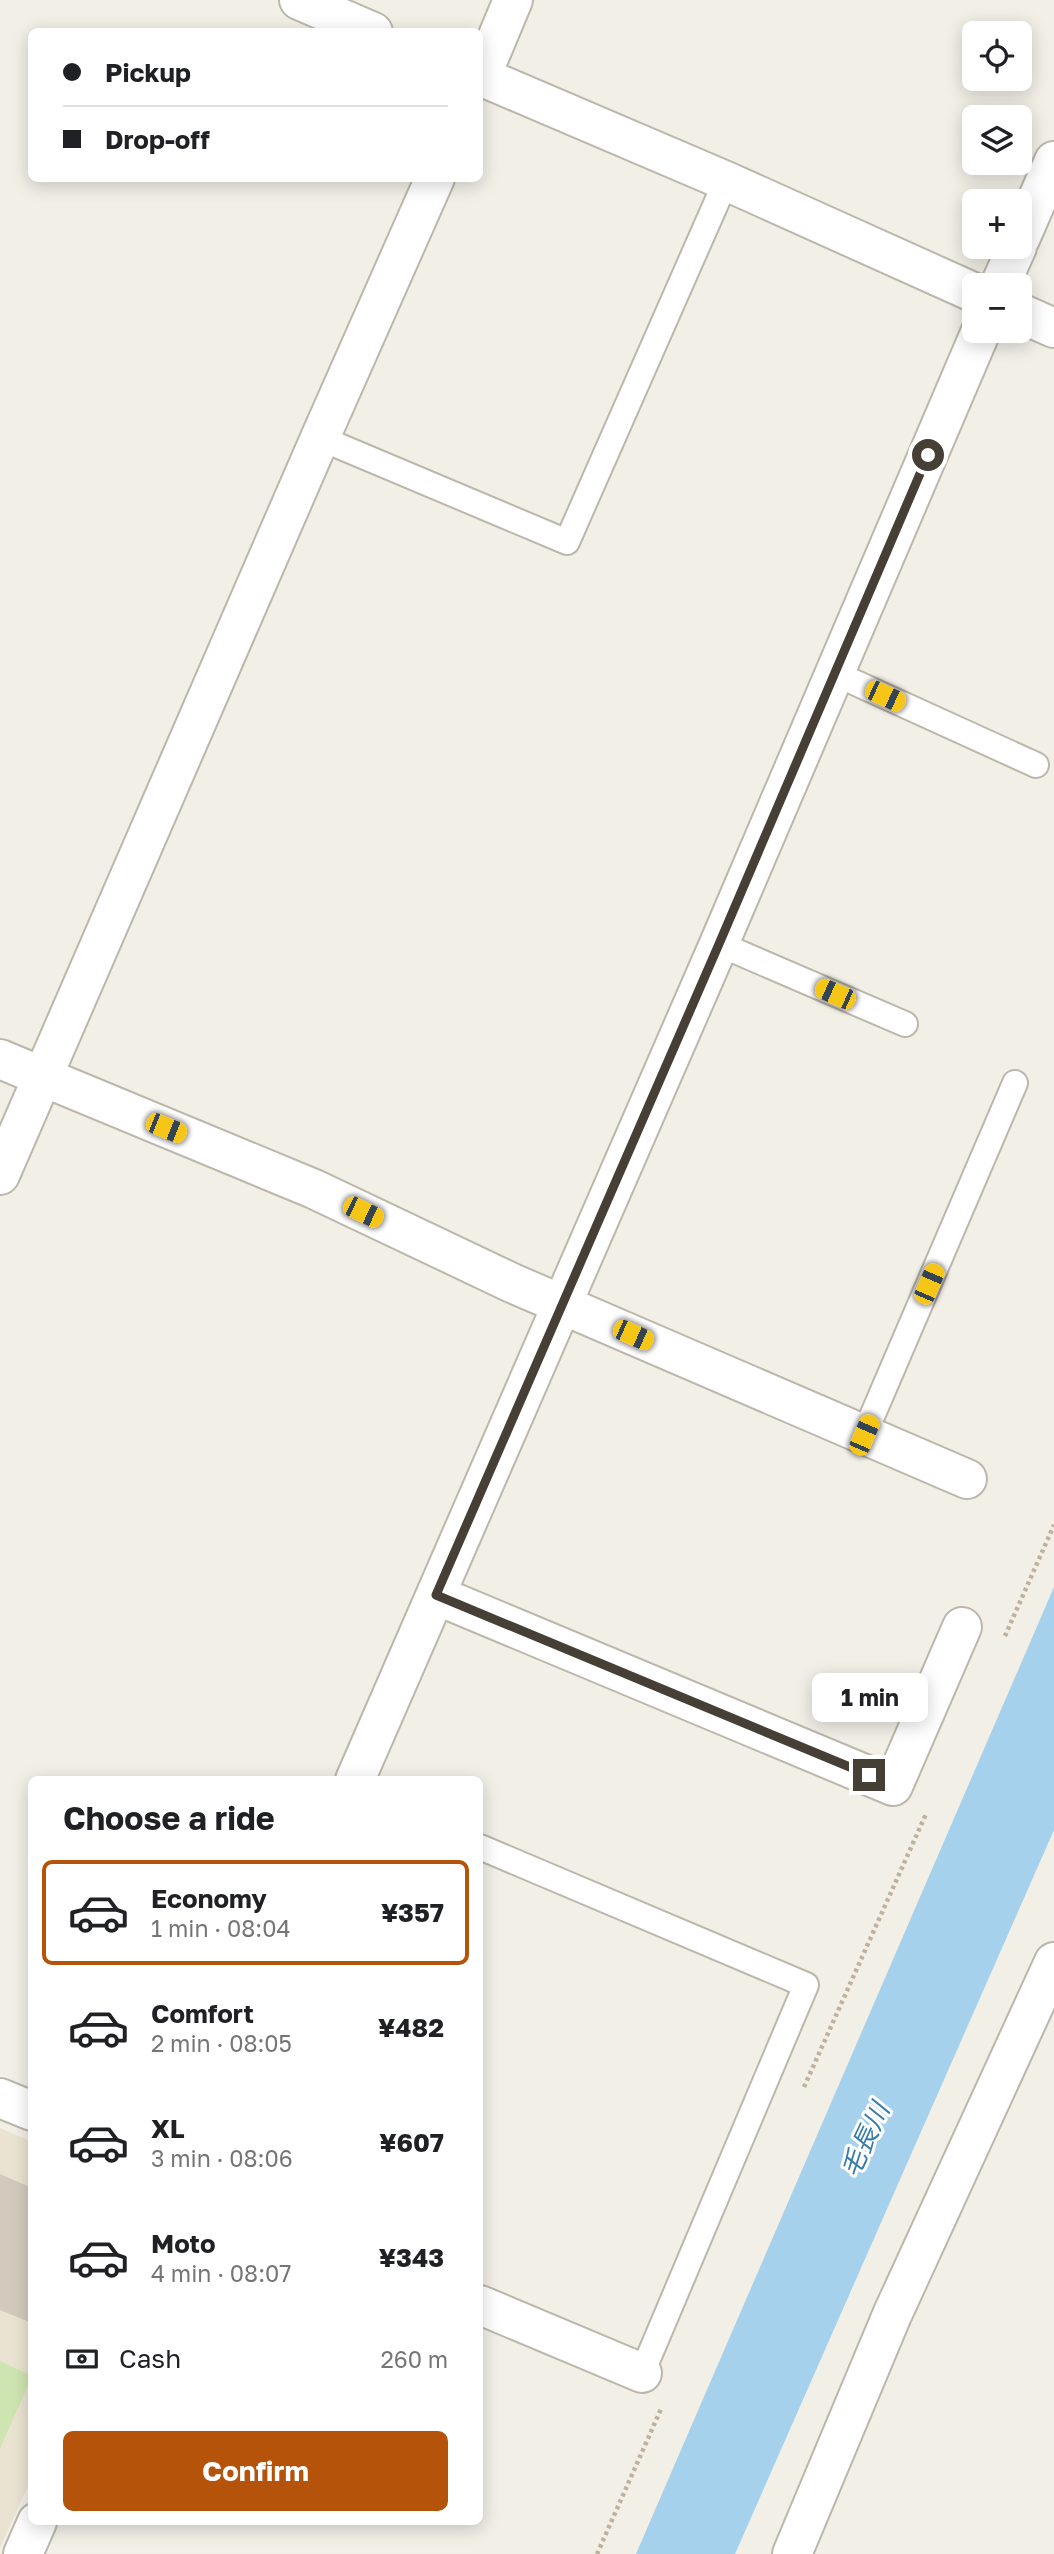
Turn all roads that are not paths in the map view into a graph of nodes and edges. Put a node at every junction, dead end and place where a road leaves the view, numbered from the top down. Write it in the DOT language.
graph roads {
  1 [pos="299,0"];
  2 [pos="513,0"];
  3 [pos="364,28"];
  4 [pos="483,70"];
  5 [pos="483,78"];
  6 [pos="1054,161"];
  7 [pos="726,181"];
  8 [pos="433,182"];
  9 [pos="1032,211"];
  10 [pos="962,287"];
  11 [pos="1032,318"];
  12 [pos="1054,327"];
  13 [pos="976,343"];
  14 [pos="320,438"];
  15 [pos="834,673"];
  16 [pos="1036,765"];
  17 [pos="719,944"];
  18 [pos="905,1024"];
  19 [pos="0,1059"];
  20 [pos="43,1077"];
  21 [pos="1015,1083"];
  22 [pos="0,1175"];
  23 [pos="562,1304"];
  24 [pos="864,1435"];
  25 [pos="967,1479"];
  26 [pos="436,1595"];
  27 [pos="962,1627"];
  28 [pos="357,1776"];
  29 [pos="483,1848"];
  30 [pos="1054,1962"];
  31 [pos="0,2098"];
  32 [pos="28,2109"];
  33 [pos="483,2306"];
  34 [pos="653,2387"];
  35 [pos="792,2554"];
  1 -- 3 [label="street"];
  2 -- 4 [label="street"];
  5 -- 7 [label="street"];
  6 -- 9 [label="street"];
  7 -- 10 [label="street"];
  7 -- 14 [label="lane"];
  8 -- 14 [label="street"];
  11 -- 12 [label="street"];
  13 -- 15 [label="street"];
  14 -- 20 [label="street"];
  15 -- 16 [label="lane"];
  15 -- 17 [label="street"];
  17 -- 18 [label="lane"];
  17 -- 23 [label="street"];
  19 -- 20 [label="street"];
  20 -- 22 [label="street"];
  20 -- 23 [label="street"];
  21 -- 24 [label="lane"];
  23 -- 24 [label="street"];
  23 -- 26 [label="street"];
  24 -- 25 [label="street"];
  26 -- 27 [label="street"];
  26 -- 28 [label="street"];
  29 -- 34 [label="lane"];
  30 -- 35 [label="street"];
  31 -- 32 [label="street"];
  33 -- 34 [label="street"];
}
